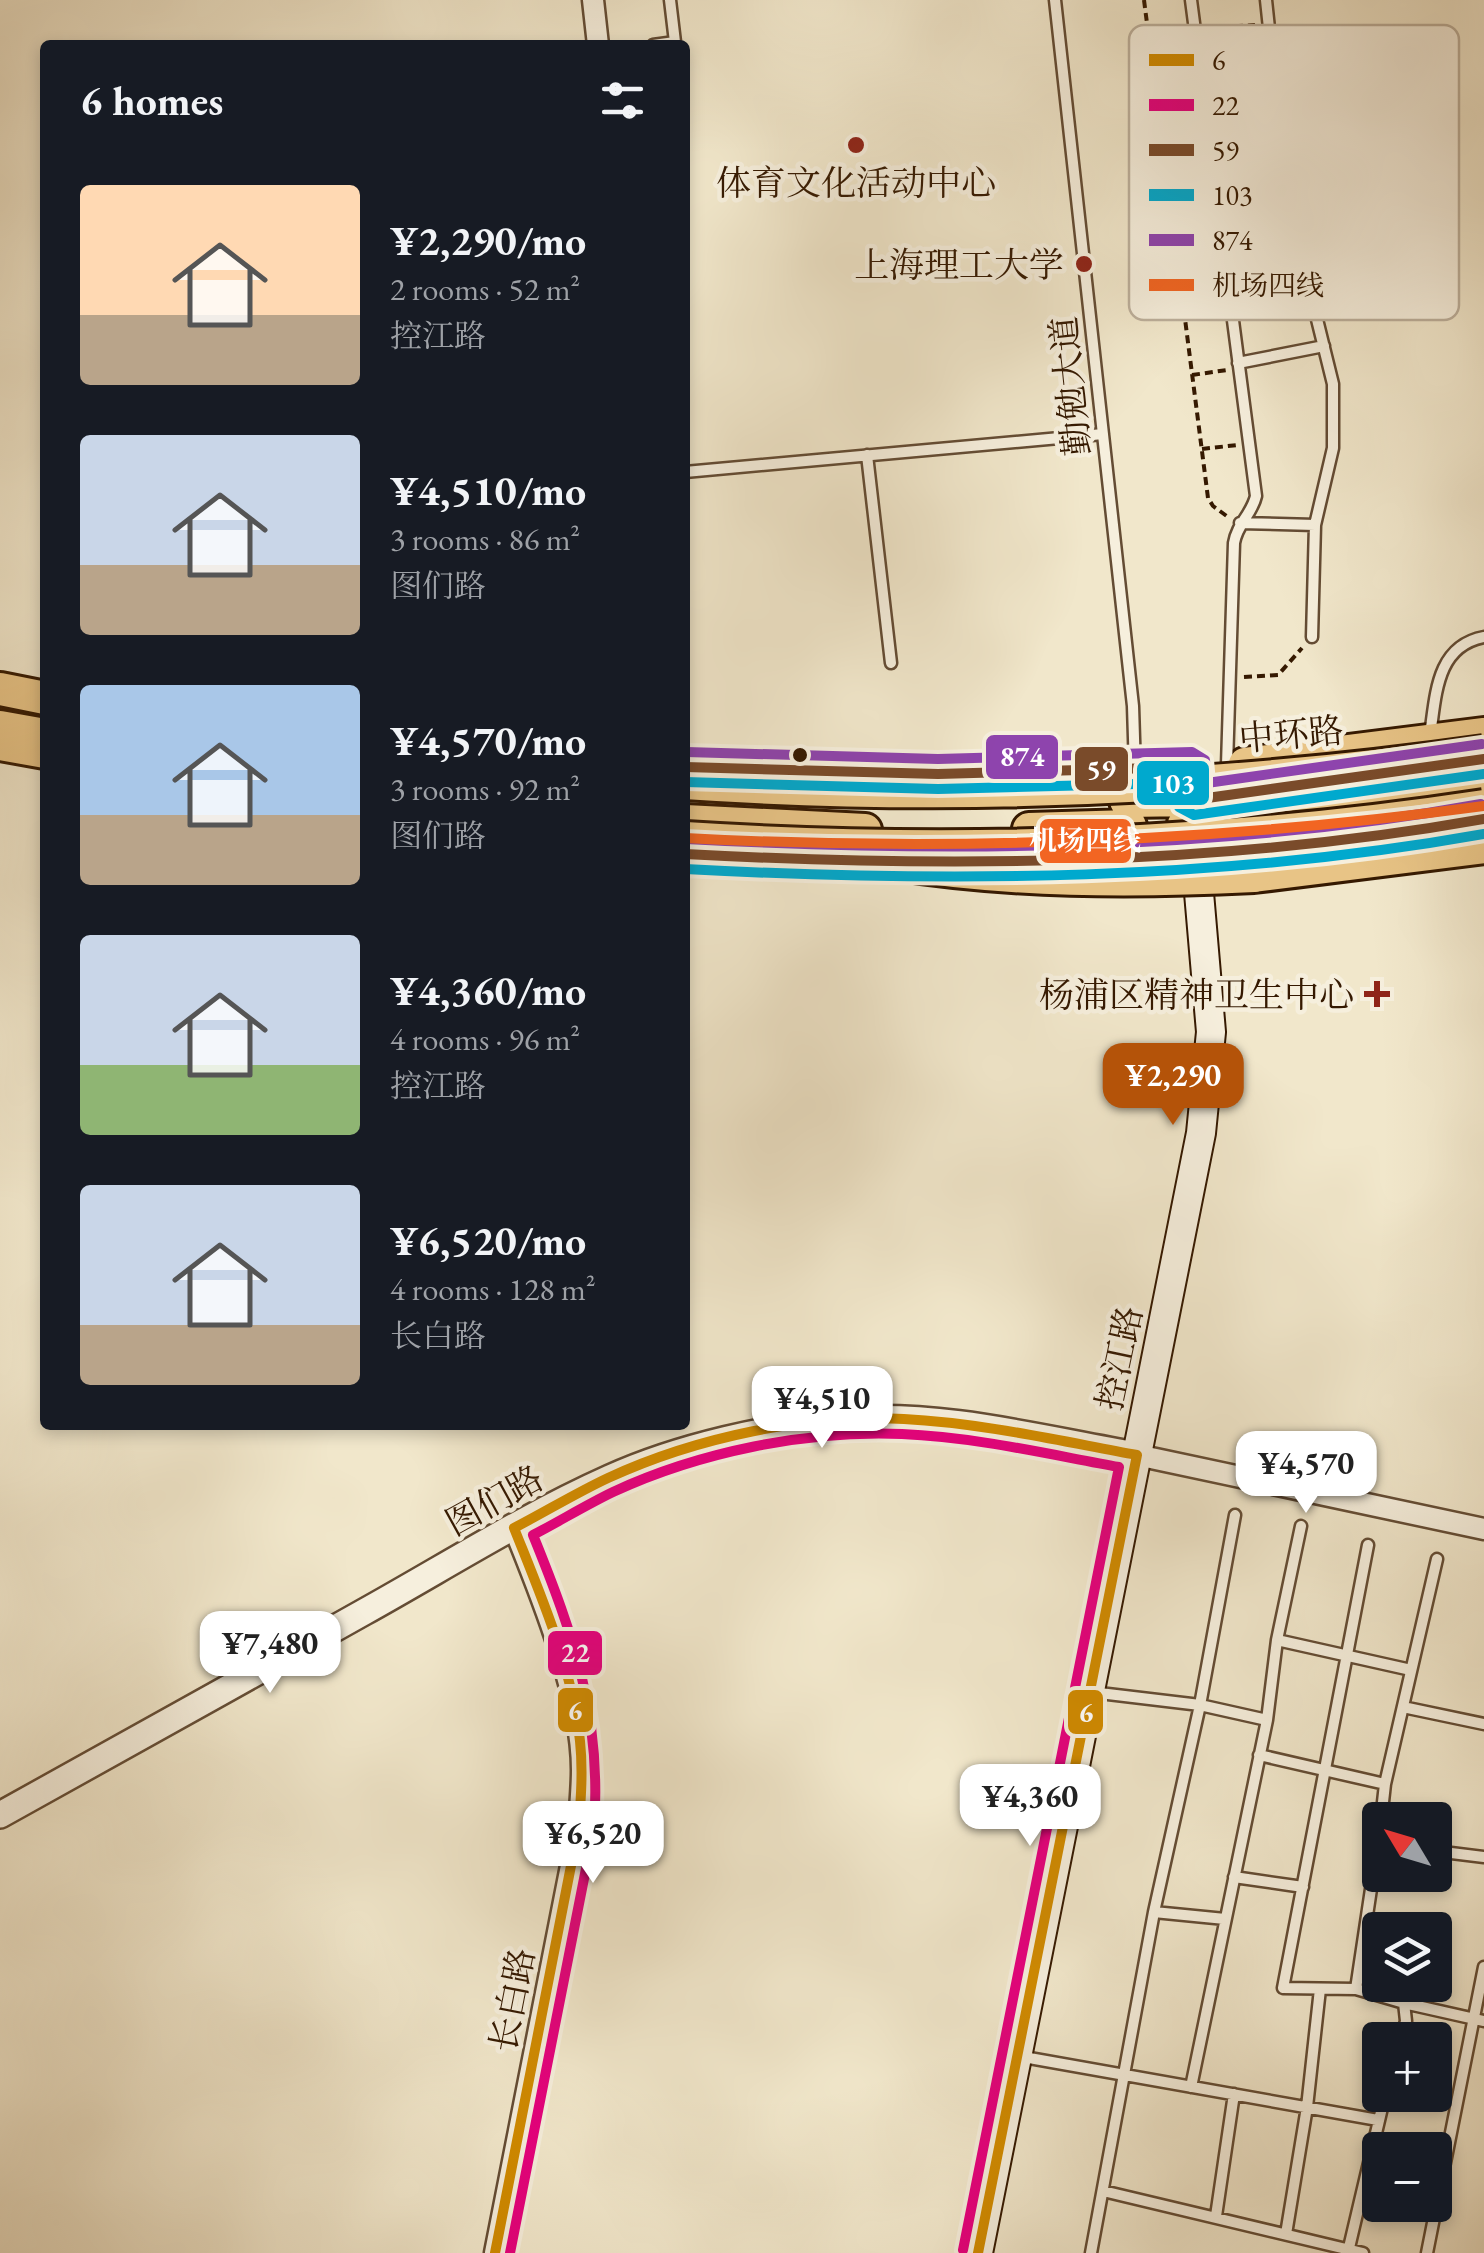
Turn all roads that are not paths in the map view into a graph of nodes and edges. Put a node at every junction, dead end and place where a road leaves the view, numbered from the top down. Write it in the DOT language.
graph roads {
  1 [pos="593,0"];
  2 [pos="670,0"];
  3 [pos="1055,0"];
  4 [pos="1192,0"];
  5 [pos="1266,0"];
  6 [pos="1195,25"];
  7 [pos="1268,25"];
  8 [pos="597,40"];
  9 [pos="675,40"];
  10 [pos="1233,320"];
  11 [pos="1317,320"];
  12 [pos="1324,346"];
  13 [pos="1239,366"];
  14 [pos="1103,434"];
  15 [pos="867,456"];
  16 [pos="690,472"];
  17 [pos="1240,523"];
  18 [pos="1314,525"];
  19 [pos="1312,637"];
  20 [pos="1484,637"];
  21 [pos="891,663"];
  22 [pos="0,673"];
  23 [pos="40,681"];
  24 [pos="0,689"];
  25 [pos="40,697"];
  26 [pos="0,703"];
  27 [pos="40,710"];
  28 [pos="0,727"];
  29 [pos="40,734"];
  30 [pos="1484,734"];
  31 [pos="1430,741"];
  32 [pos="0,744"];
  33 [pos="40,751"];
  34 [pos="1484,756"];
  35 [pos="0,760"];
  36 [pos="1228,765"];
  37 [pos="40,767"];
  38 [pos="690,767"];
  39 [pos="1135,770"];
  40 [pos="869,775"];
  41 [pos="1484,778"];
  42 [pos="690,783"];
  43 [pos="690,799"];
  44 [pos="914,802"];
  45 [pos="1484,806"];
  46 [pos="1193,811"];
  47 [pos="690,820"];
  48 [pos="1484,820"];
  49 [pos="690,838"];
  50 [pos="780,844"];
  51 [pos="1484,847"];
  52 [pos="690,854"];
  53 [pos="1138,1456"];
  54 [pos="1236,1515"];
  55 [pos="1301,1526"];
  56 [pos="514,1528"];
  57 [pos="1484,1528"];
  58 [pos="1368,1544"];
  59 [pos="1437,1559"];
  60 [pos="1277,1640"];
  61 [pos="1347,1655"];
  62 [pos="1411,1670"];
  63 [pos="1090,1692"];
  64 [pos="1200,1705"];
  65 [pos="1403,1707"];
  66 [pos="1267,1720"];
  67 [pos="1484,1724"];
  68 [pos="1260,1755"];
  69 [pos="1325,1771"];
  70 [pos="1386,1784"];
  71 [pos="1384,1802"];
  72 [pos="0,1816"];
  73 [pos="1452,1854"];
  74 [pos="1484,1858"];
  75 [pos="1234,1877"];
  76 [pos="1303,1887"];
  77 [pos="1371,1892"];
  78 [pos="1154,1912"];
  79 [pos="1225,1920"];
  80 [pos="1484,1967"];
  81 [pos="1320,1989"];
  82 [pos="1356,1989"];
  83 [pos="1404,2003"];
  84 [pos="1478,2020"];
  85 [pos="1406,2022"];
  86 [pos="1018,2056"];
  87 [pos="1126,2075"];
  88 [pos="1191,2087"];
  89 [pos="1234,2094"];
  90 [pos="1306,2108"];
  91 [pos="1380,2112"];
  92 [pos="1378,2120"];
  93 [pos="1103,2191"];
  94 [pos="1216,2216"];
  95 [pos="1286,2234"];
  96 [pos="1348,2251"];
  97 [pos="496,2253"];
  98 [pos="978,2253"];
  99 [pos="1091,2253"];
  100 [pos="1363,2253"];
  101 [pos="1427,2253"];
  1 -- 8 [label="street"];
  2 -- 9 [label="lane"];
  3 -- 14 [label="lane, 勤勉大道"];
  4 -- 6 [label="lane"];
  5 -- 7 [label="lane"];
  10 -- 13 [label="lane"];
  11 -- 12 [label="lane"];
  12 -- 13 [label="lane"];
  12 -- 18 [label="lane"];
  13 -- 17 [label="lane"];
  14 -- 15 [label="lane"];
  14 -- 39 [label="lane, 勤勉大道"];
  15 -- 16 [label="lane"];
  15 -- 21 [label="lane"];
  17 -- 18 [label="lane"];
  17 -- 36 [label="lane"];
  18 -- 19 [label="lane"];
  20 -- 31 [label="lane"];
  22 -- 23 [label="main road"];
  24 -- 25 [label="main road"];
  26 -- 27 [label="main road"];
  28 -- 29 [label="main road"];
  30 -- 31 [label="main road"];
  31 -- 36 [label="main road"];
  32 -- 33 [label="main road"];
  34 -- 42 [label="main road, 中环路, bridge"];
  34 -- 46 [label="main road"];
  35 -- 37 [label="main road"];
  36 -- 46 [label="main road"];
  38 -- 40 [label="main road"];
  39 -- 40 [label="main road"];
  39 -- 46 [label="main road"];
  40 -- 44 [label="main road"];
  41 -- 46 [label="main road"];
  43 -- 44 [label="main road"];
  44 -- 46 [label="main road"];
  45 -- 50 [label="main road, bridge"];
  46 -- 47 [label="main road"];
  46 -- 48 [label="main road"];
  46 -- 52 [label="main road"];
  46 -- 53 [label="main road, 控江路"];
  49 -- 50 [label="main road, bridge"];
  50 -- 51 [label="main road, bridge"];
  53 -- 56 [label="street, 图们路"];
  53 -- 57 [label="street, 图们路"];
  53 -- 63 [label="main road, 控江路"];
  54 -- 64 [label="lane"];
  55 -- 60 [label="lane"];
  56 -- 72 [label="street, 图们路"];
  56 -- 97 [label="street, 长白路"];
  58 -- 61 [label="lane"];
  59 -- 62 [label="lane"];
  60 -- 61 [label="lane"];
  60 -- 66 [label="lane"];
  61 -- 62 [label="lane"];
  61 -- 69 [label="lane"];
  62 -- 65 [label="lane"];
  63 -- 64 [label="lane"];
  63 -- 86 [label="main road, 控江路"];
  64 -- 66 [label="lane"];
  64 -- 78 [label="lane"];
  65 -- 67 [label="lane"];
  65 -- 70 [label="lane"];
  66 -- 68 [label="lane"];
  68 -- 69 [label="lane"];
  68 -- 75 [label="lane"];
  69 -- 70 [label="lane"];
  69 -- 76 [label="lane"];
  70 -- 71 [label="lane"];
  73 -- 74 [label="lane"];
  75 -- 76 [label="lane"];
  75 -- 79 [label="lane"];
  76 -- 81 [label="lane"];
  77 -- 82 [label="lane"];
  78 -- 79 [label="lane"];
  78 -- 87 [label="lane"];
  79 -- 88 [label="lane"];
  80 -- 84 [label="lane"];
  81 -- 82 [label="lane"];
  81 -- 90 [label="lane"];
  82 -- 83 [label="lane"];
  83 -- 84 [label="lane"];
  83 -- 85 [label="lane"];
  84 -- 101 [label="lane"];
  86 -- 87 [label="lane"];
  86 -- 98 [label="main road, 控江路"];
  87 -- 88 [label="lane"];
  87 -- 93 [label="lane"];
  88 -- 89 [label="lane"];
  89 -- 90 [label="lane"];
  89 -- 94 [label="lane"];
  90 -- 92 [label="lane"];
  90 -- 95 [label="lane"];
  91 -- 92 [label="lane"];
  92 -- 96 [label="lane"];
  93 -- 94 [label="lane"];
  93 -- 99 [label="lane"];
  94 -- 95 [label="lane"];
  95 -- 96 [label="lane"];
  96 -- 100 [label="lane"];
}
